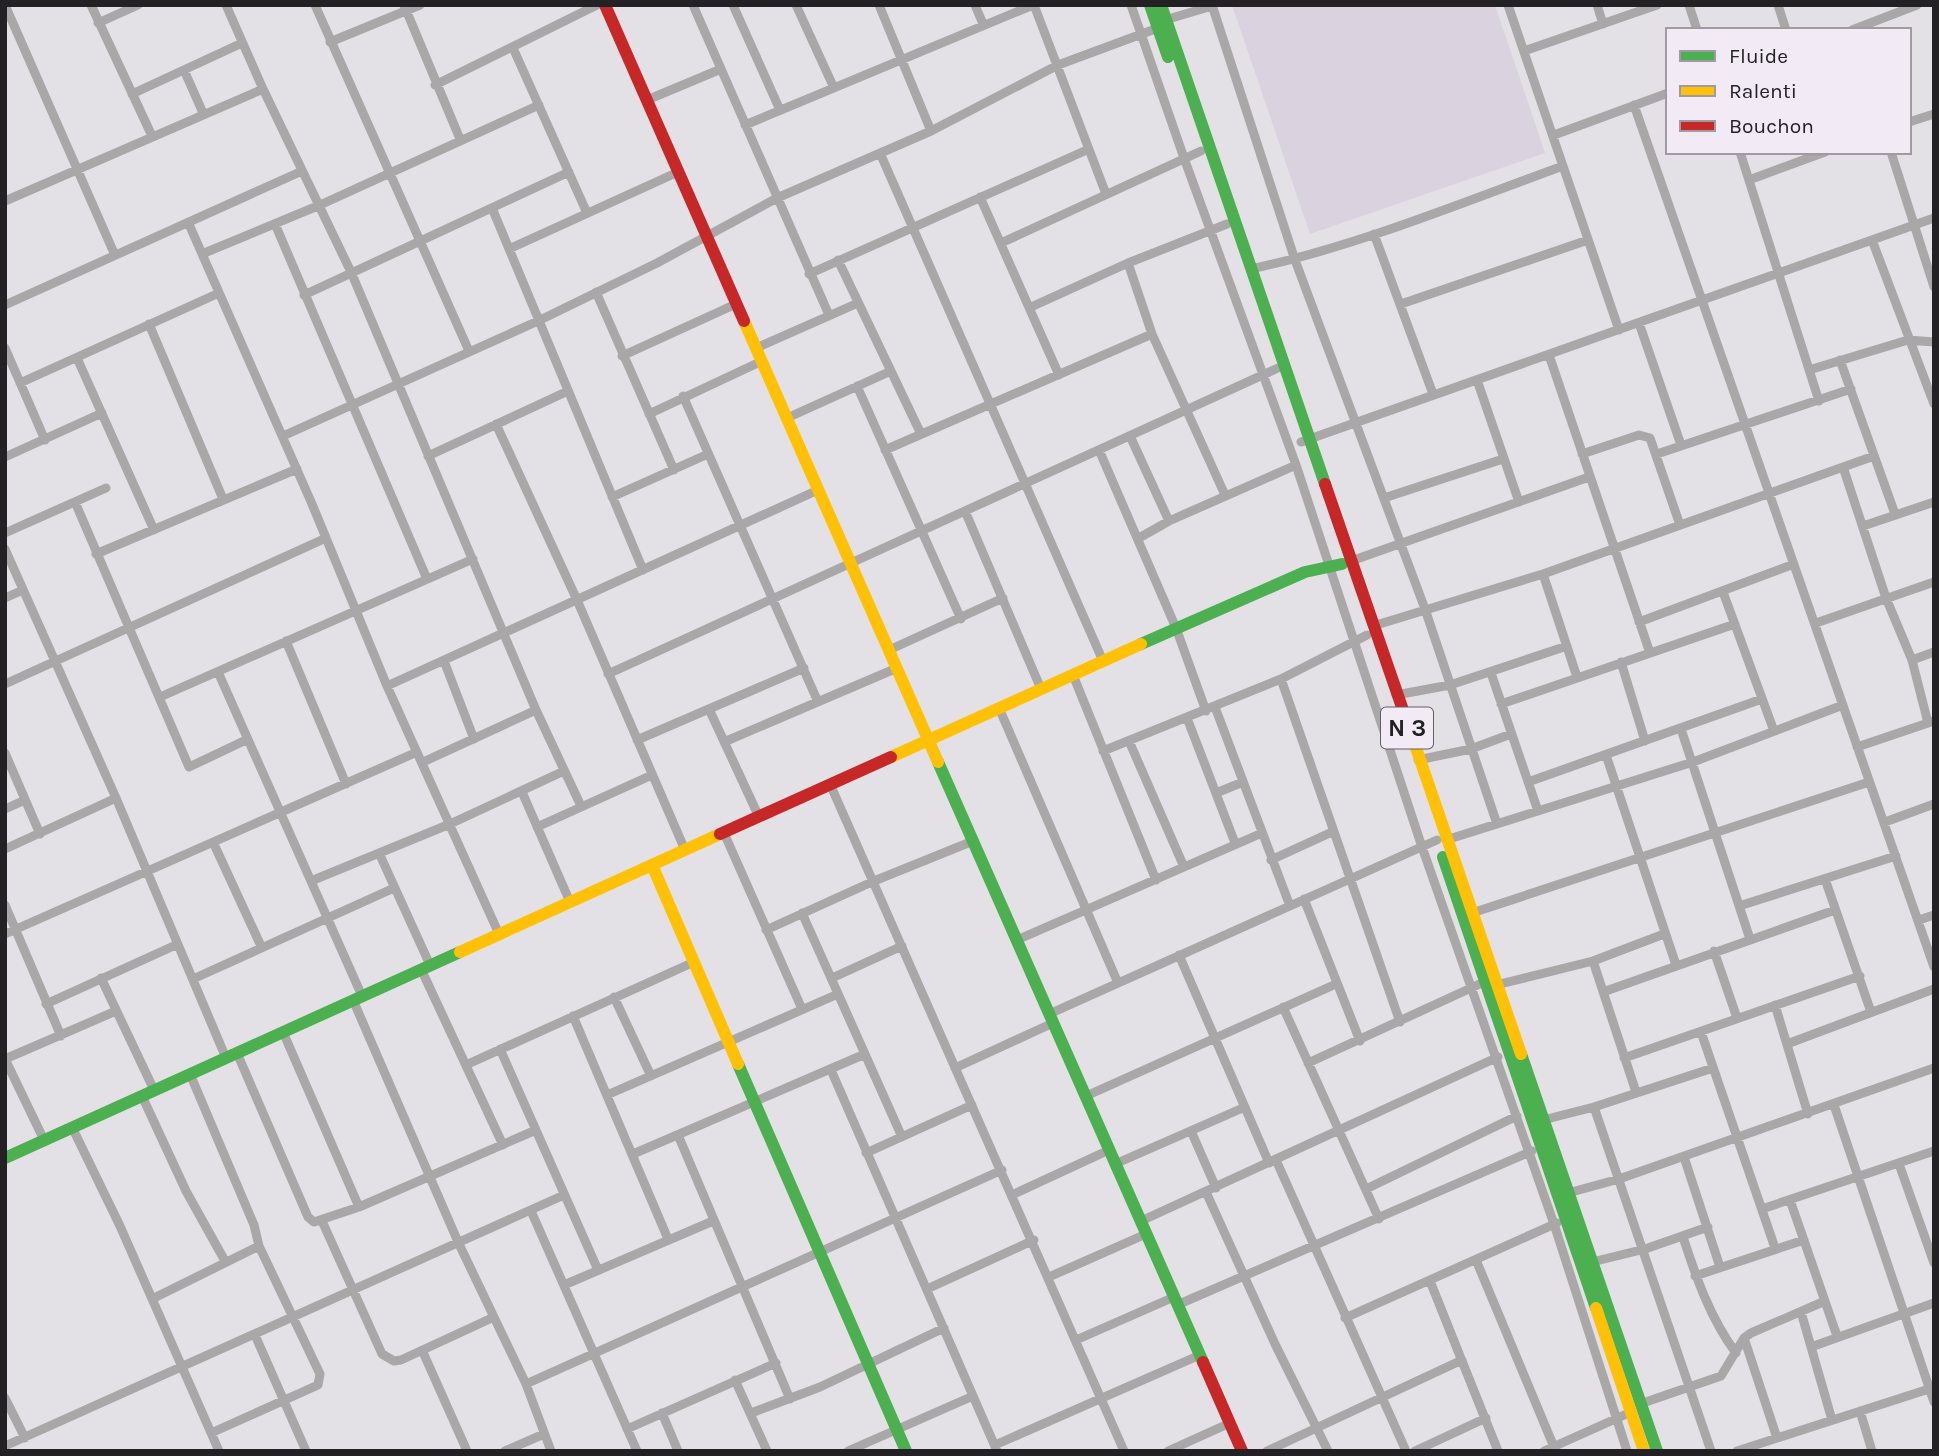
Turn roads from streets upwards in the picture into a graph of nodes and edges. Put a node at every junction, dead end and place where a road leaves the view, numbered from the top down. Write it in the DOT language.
graph roads {
  1 [pos="5,5"];
  2 [pos="91,5"];
  3 [pos="138,5"];
  4 [pos="226,5"];
  5 [pos="315,5"];
  6 [pos="420,5"];
  7 [pos="597,5"];
  8 [pos="605,5"];
  9 [pos="693,5"];
  10 [pos="733,5"];
  11 [pos="796,5"];
  12 [pos="879,5"];
  13 [pos="975,5"];
  14 [pos="1034,5"];
  15 [pos="1131,5"];
  16 [pos="1150,5"];
  17 [pos="1161,5"];
  18 [pos="1508,5"];
  19 [pos="1597,5"];
  20 [pos="1657,5"];
  21 [pos="1689,5"];
  22 [pos="1777,5"];
  23 [pos="1917,5"];
  24 [pos="1212,6"];
  25 [pos="405,8"];
  26 [pos="98,23"];
  27 [pos="983,24"];
  28 [pos="1162,24"];
  29 [pos="1603,24"];
  30 [pos="1697,28"];
  31 [pos="1785,28"];
  32 [pos="1857,28"];
  33 [pos="1140,35"];
  34 [pos="330,42"];
  35 [pos="242,43"];
  36 [pos="513,48"];
  37 [pos="1524,51"];
  38 [pos="903,58"];
  39 [pos="1058,65"];
  40 [pos="720,69"];
  41 [pos="184,70"];
  42 [pos="435,85"];
  43 [pos="834,88"];
  44 [pos="262,89"];
  45 [pos="132,94"];
  46 [pos="1666,94"];
  47 [pos="647,100"];
  48 [pos="539,105"];
  49 [pos="1634,105"];
  50 [pos="780,110"];
  51 [pos="203,113"];
  52 [pos="1934,114"];
  53 [pos="1911,121"];
  54 [pos="745,125"];
  55 [pos="931,131"];
  56 [pos="1554,135"];
  57 [pos="152,136"];
  58 [pos="460,139"];
  59 [pos="1089,149"];
  60 [pos="1201,151"];
  61 [pos="880,153"];
  62 [pos="1741,154"];
  63 [pos="1820,154"];
  64 [pos="1892,154"];
  65 [pos="1184,158"];
  66 [pos="1563,166"];
  67 [pos="77,170"];
  68 [pos="303,171"];
  69 [pos="569,172"];
  70 [pos="678,172"];
  71 [pos="389,173"];
  72 [pos="1749,180"];
  73 [pos="1106,194"];
  74 [pos="980,197"];
  75 [pos="777,198"];
  76 [pos="6,200"];
  77 [pos="320,205"];
  78 [pos="492,208"];
  79 [pos="587,213"];
  80 [pos="1934,218"];
  81 [pos="188,222"];
  82 [pos="1227,224"];
  83 [pos="275,225"];
  84 [pos="1915,225"];
  85 [pos="911,228"];
  86 [pos="1211,230"];
  87 [pos="1374,234"];
  88 [pos="706,235"];
  89 [pos="419,240"];
  90 [pos="1588,240"];
  91 [pos="1871,240"];
  92 [pos="1001,243"];
  93 [pos="509,249"];
  94 [pos="114,253"];
  95 [pos="202,254"];
  96 [pos="838,260"];
  97 [pos="1295,260"];
  98 [pos="1128,264"];
  99 [pos="1251,269"];
  100 [pos="351,272"];
  101 [pos="809,274"];
  102 [pos="1778,274"];
  103 [pos="1934,287"];
  104 [pos="596,292"];
  105 [pos="219,293"];
  106 [pos="304,295"];
  107 [pos="1704,299"];
  108 [pos="858,303"];
  109 [pos="736,304"];
  110 [pos="1401,304"];
  111 [pos="5,305"];
  112 [pos="1031,307"];
  113 [pos="829,316"];
  114 [pos="538,321"];
  115 [pos="1639,323"];
  116 [pos="149,324"];
  117 [pos="1619,330"];
  118 [pos="1152,334"];
  119 [pos="1908,340"];
  120 [pos="1934,342"];
  121 [pos="5,348"];
  122 [pos="756,348"];
  123 [pos="469,351"];
  124 [pos="1549,355"];
  125 [pos="622,356"];
  126 [pos="77,358"];
  127 [pos="1840,360"];
  128 [pos="762,361"];
  129 [pos="1278,368"];
  130 [pos="1809,370"];
  131 [pos="891,371"];
  132 [pos="1264,374"];
  133 [pos="1059,375"];
  134 [pos="1477,380"];
  135 [pos="20,383"];
  136 [pos="397,384"];
  137 [pos="857,386"];
  138 [pos="1851,389"];
  139 [pos="568,391"];
  140 [pos="1433,394"];
  141 [pos="683,396"];
  142 [pos="1819,401"];
  143 [pos="990,404"];
  144 [pos="1934,404"];
  145 [pos="350,405"];
  146 [pos="1188,410"];
  147 [pos="102,413"];
  148 [pos="649,414"];
  149 [pos="787,418"];
  150 [pos="496,424"];
  151 [pos="1355,424"];
  152 [pos="1747,424"];
  153 [pos="921,434"];
  154 [pos="283,436"];
  155 [pos="1130,436"];
  156 [pos="44,439"];
  157 [pos="1305,440"];
  158 [pos="1681,446"];
  159 [pos="885,450"];
  160 [pos="1100,450"];
  161 [pos="708,454"];
  162 [pos="1582,454"];
  163 [pos="1657,454"];
  164 [pos="428,456"];
  165 [pos="1874,456"];
  166 [pos="5,457"];
  167 [pos="1503,459"];
  168 [pos="1296,464"];
  169 [pos="1843,467"];
  170 [pos="296,469"];
  171 [pos="674,470"];
  172 [pos="1589,477"];
  173 [pos="1025,485"];
  174 [pos="106,488"];
  175 [pos="818,491"];
  176 [pos="1225,495"];
  177 [pos="1770,495"];
  178 [pos="612,498"];
  179 [pos="1384,498"];
  180 [pos="223,499"];
  181 [pos="75,502"];
  182 [pos="1519,502"];
  183 [pos="1934,502"];
  184 [pos="964,511"];
  185 [pos="1895,514"];
  186 [pos="1169,521"];
  187 [pos="1680,525"];
  188 [pos="1863,526"];
  189 [pos="740,527"];
  190 [pos="922,529"];
  191 [pos="154,530"];
  192 [pos="5,533"];
  193 [pos="326,538"];
  194 [pos="1139,538"];
  195 [pos="1400,543"];
  196 [pos="1615,549"];
  197 [pos="5,550"];
  198 [pos="96,554"];
  199 [pos="473,559"];
  200 [pos="850,563"];
  201 [pos="1341,564"];
  202 [pos="1794,564"];
  203 [pos="643,570"];
  204 [pos="1543,574"];
  205 [pos="427,579"];
  206 [pos="1934,582"];
  207 [pos="23,590"];
  208 [pos="1723,592"];
  209 [pos="5,598"];
  210 [pos="772,598"];
  211 [pos="1003,598"];
  212 [pos="1886,598"];
  213 [pos="577,600"];
  214 [pos="1425,609"];
  215 [pos="356,610"];
  216 [pos="961,619"];
  217 [pos="1639,622"];
  218 [pos="1816,623"];
  219 [pos="1735,624"];
  220 [pos="128,626"];
  221 [pos="1175,628"];
  222 [pos="504,633"];
  223 [pos="1365,634"];
  224 [pos="286,641"];
  225 [pos="1567,646"];
  226 [pos="889,650"];
  227 [pos="1934,652"];
  228 [pos="1650,653"];
  229 [pos="1912,660"];
  230 [pos="55,661"];
  231 [pos="444,661"];
  232 [pos="1102,661"];
  233 [pos="1620,663"];
  234 [pos="804,668"];
  235 [pos="897,668"];
  236 [pos="218,672"];
  237 [pos="1491,673"];
  238 [pos="608,674"];
  239 [pos="1073,674"];
  240 [pos="1577,677"];
  241 [pos="1281,679"];
  242 [pos="5,684"];
  243 [pos="387,685"];
  244 [pos="1450,685"];
  245 [pos="1041,689"];
  246 [pos="1396,695"];
  247 [pos="160,697"];
  248 [pos="1762,699"];
  249 [pos="818,702"];
  250 [pos="1501,704"];
  251 [pos="1843,705"];
  252 [pos="999,708"];
  253 [pos="709,709"];
  254 [pos="1210,709"];
  255 [pos="536,710"];
  256 [pos="1187,718"];
  257 [pos="1931,722"];
  258 [pos="1681,729"];
  259 [pos="1774,731"];
  260 [pos="1511,734"];
  261 [pos="474,739"];
  262 [pos="246,740"];
  263 [pos="637,740"];
  264 [pos="928,740"];
  265 [pos="1129,741"];
  266 [pos="1645,741"];
  267 [pos="724,742"];
  268 [pos="1857,747"];
  269 [pos="1471,748"];
  270 [pos="1103,751"];
  271 [pos="417,752"];
  272 [pos="5,753"];
  273 [pos="1606,754"];
  274 [pos="1418,760"];
  275 [pos="423,762"];
  276 [pos="1693,762"];
  277 [pos="564,771"];
  278 [pos="652,775"];
  279 [pos="1243,782"];
  280 [pos="1528,782"];
  281 [pos="1869,782"];
  282 [pos="346,784"];
  283 [pos="830,784"];
  284 [pos="1616,787"];
  285 [pos="522,792"];
  286 [pos="1216,793"];
  287 [pos="116,798"];
  288 [pos="25,800"];
  289 [pos="1934,804"];
  290 [pos="581,806"];
  291 [pos="5,809"];
  292 [pos="1538,811"];
  293 [pos="280,813"];
  294 [pos="758,817"];
  295 [pos="1885,822"];
  296 [pos="450,824"];
  297 [pos="1497,824"];
  298 [pos="537,827"];
  299 [pos="1332,832"];
  300 [pos="724,833"];
  301 [pos="1262,833"];
  302 [pos="1716,833"];
  303 [pos="40,834"];
  304 [pos="1441,840"];
  305 [pos="973,841"];
  306 [pos="213,842"];
  307 [pos="1235,843"];
  308 [pos="1422,847"];
  309 [pos="5,849"];
  310 [pos="685,850"];
  311 [pos="379,853"];
  312 [pos="1896,856"];
  313 [pos="1271,860"];
  314 [pos="1640,860"];
  315 [pos="652,865"];
  316 [pos="1184,867"];
  317 [pos="148,870"];
  318 [pos="1350,879"];
  319 [pos="1825,879"];
  320 [pos="1156,880"];
  321 [pos="311,881"];
  322 [pos="874,881"];
  323 [pos="394,888"];
  324 [pos="1304,899"];
  325 [pos="570,902"];
  326 [pos="5,905"];
  327 [pos="1290,906"];
  328 [pos="1739,906"];
  329 [pos="1086,909"];
  330 [pos="1835,910"];
  331 [pos="802,913"];
  332 [pos="1472,913"];
  333 [pos="1934,915"];
  334 [pos="327,918"];
  335 [pos="1919,920"];
  336 [pos="16,929"];
  337 [pos="766,930"];
  338 [pos="1664,933"];
  339 [pos="5,934"];
  340 [pos="499,934"];
  341 [pos="1750,939"];
  342 [pos="1017,940"];
  343 [pos="178,944"];
  344 [pos="261,946"];
  345 [pos="902,946"];
  346 [pos="1714,951"];
  347 [pos="1179,955"];
  348 [pos="1593,961"];
  349 [pos="694,962"];
  350 [pos="1676,965"];
  351 [pos="426,967"];
  352 [pos="1934,967"];
  353 [pos="1860,976"];
  354 [pos="101,978"];
  355 [pos="832,978"];
  356 [pos="193,979"];
  357 [pos="1118,983"];
  358 [pos="1336,984"];
  359 [pos="1484,984"];
  360 [pos="1934,989"];
  361 [pos="1604,992"];
  362 [pos="838,994"];
  363 [pos="614,997"];
  364 [pos="358,998"];
  365 [pos="46,1004"];
  366 [pos="1775,1006"];
  367 [pos="1283,1007"];
  368 [pos="802,1009"];
  369 [pos="116,1012"];
  370 [pos="1871,1012"];
  371 [pos="573,1016"];
  372 [pos="1051,1018"];
  373 [pos="1737,1018"];
  374 [pos="1400,1022"];
  375 [pos="283,1032"];
  376 [pos="1701,1032"];
  377 [pos="61,1036"];
  378 [pos="1215,1036"];
  379 [pos="728,1041"];
  380 [pos="1360,1041"];
  381 [pos="1787,1044"];
  382 [pos="500,1049"];
  383 [pos="1508,1053"];
  384 [pos="865,1054"];
  385 [pos="232,1055"];
  386 [pos="1624,1058"];
  387 [pos="5,1059"];
  388 [pos="1496,1059"];
  389 [pos="1308,1063"];
  390 [pos="468,1064"];
  391 [pos="955,1068"];
  392 [pos="1713,1068"];
  393 [pos="1934,1068"];
  394 [pos="831,1070"];
  395 [pos="190,1074"];
  396 [pos="651,1076"];
  397 [pos="1636,1092"];
  398 [pos="148,1093"];
  399 [pos="607,1095"];
  400 [pos="1086,1097"];
  401 [pos="757,1103"];
  402 [pos="972,1105"];
  403 [pos="1835,1105"];
  404 [pos="1245,1107"];
  405 [pos="1594,1107"];
  406 [pos="1808,1114"];
  407 [pos="1517,1116"];
  408 [pos="1543,1120"];
  409 [pos="72,1127"];
  410 [pos="536,1130"];
  411 [pos="1191,1131"];
  412 [pos="1339,1133"];
  413 [pos="678,1135"];
  414 [pos="902,1137"];
  415 [pos="1738,1138"];
  416 [pos="44,1140"];
  417 [pos="503,1145"];
  418 [pos="1109,1150"];
  419 [pos="1535,1150"];
  420 [pos="1934,1152"];
  421 [pos="7,1153"];
  422 [pos="866,1153"];
  423 [pos="634,1154"];
  424 [pos="1684,1157"];
  425 [pos="1273,1161"];
  426 [pos="1115,1164"];
  427 [pos="1899,1164"];
  428 [pos="1002,1170"];
  429 [pos="430,1175"];
  430 [pos="1619,1179"];
  431 [pos="1857,1179"];
  432 [pos="1366,1189"];
  433 [pos="1211,1190"];
  434 [pos="1568,1193"];
  435 [pos="564,1195"];
  436 [pos="1014,1195"];
  437 [pos="1790,1200"];
  438 [pos="359,1207"];
  439 [pos="1762,1209"];
  440 [pos="531,1211"];
  441 [pos="896,1219"];
  442 [pos="1379,1219"];
  443 [pos="322,1221"];
  444 [pos="713,1221"];
  445 [pos="1140,1221"];
  446 [pos="1559,1222"];
  447 [pos="1708,1227"];
  448 [pos="1146,1234"];
  449 [pos="1682,1237"];
  450 [pos="668,1239"];
  451 [pos="1034,1240"];
  452 [pos="1804,1240"];
  453 [pos="459,1244"];
  454 [pos="1313,1245"];
  455 [pos="259,1246"];
  456 [pos="1775,1248"];
  457 [pos="1645,1249"];
  458 [pos="820,1251"];
  459 [pos="1476,1260"];
  460 [pos="225,1261"];
  461 [pos="1592,1262"];
  462 [pos="1934,1263"];
  463 [pos="1720,1267"];
  464 [pos="598,1270"];
  465 [pos="1245,1274"];
  466 [pos="1695,1276"];
  467 [pos="1049,1277"];
  468 [pos="1430,1281"];
  469 [pos="564,1285"];
  470 [pos="742,1285"];
  471 [pos="352,1289"];
  472 [pos="926,1289"];
  473 [pos="152,1299"];
  474 [pos="1176,1301"];
  475 [pos="1825,1301"];
  476 [pos="1934,1303"];
  477 [pos="1801,1312"];
  478 [pos="292,1315"];
  479 [pos="1905,1315"];
  480 [pos="494,1317"];
  481 [pos="1345,1318"];
  482 [pos="944,1328"];
  483 [pos="255,1335"];
  484 [pos="1837,1336"];
  485 [pos="1744,1338"];
  486 [pos="1076,1340"];
  487 [pos="1811,1347"];
  488 [pos="422,1350"];
  489 [pos="592,1352"];
  490 [pos="1735,1353"];
  491 [pos="1200,1355"];
  492 [pos="1462,1360"];
  493 [pos="776,1363"];
  494 [pos="870,1365"];
  495 [pos="181,1369"];
  496 [pos="735,1380"];
  497 [pos="526,1384"];
  498 [pos="1689,1387"];
  499 [pos="1931,1388"];
  500 [pos="973,1396"];
  501 [pos="5,1398"];
  502 [pos="1102,1398"];
  503 [pos="1381,1398"];
  504 [pos="790,1399"];
  505 [pos="282,1400"];
  506 [pos="1934,1402"];
  507 [pos="1636,1408"];
  508 [pos="1860,1411"];
  509 [pos="662,1413"];
  510 [pos="751,1413"];
  511 [pos="1615,1417"];
  512 [pos="1486,1419"];
  513 [pos="1832,1420"];
  514 [pos="1230,1423"];
  515 [pos="1318,1427"];
  516 [pos="628,1429"];
  517 [pos="898,1431"];
  518 [pos="211,1433"];
  519 [pos="544,1434"];
  520 [pos="25,1438"];
  521 [pos="1777,1438"];
  522 [pos="5,1446"];
  523 [pos="1555,1447"];
  524 [pos="996,1448"];
  525 [pos="219,1451"];
  526 [pos="306,1451"];
  527 [pos="467,1451"];
  528 [pos="506,1451"];
  529 [pos="551,1451"];
  530 [pos="637,1451"];
  531 [pos="678,1451"];
  532 [pos="767,1451"];
  533 [pos="848,1451"];
  534 [pos="906,1451"];
  535 [pos="1124,1451"];
  536 [pos="1168,1451"];
  537 [pos="1242,1451"];
  538 [pos="1267,1451"];
  539 [pos="1328,1451"];
  540 [pos="1406,1451"];
  541 [pos="1415,1451"];
  542 [pos="1498,1451"];
  543 [pos="1544,1451"];
  544 [pos="1627,1451"];
  545 [pos="1644,1451"];
  546 [pos="1657,1451"];
  547 [pos="1711,1451"];
  548 [pos="1737,1451"];
  549 [pos="1872,1451"];
  1 -- 67 [label="street"];
  2 -- 26 [label="street"];
  3 -- 26 [label="street"];
  4 -- 35 [label="street"];
  5 -- 34 [label="street"];
  6 -- 25 [label="street"];
  7 -- 36 [label="street"];
  8 -- 47 [label="street"];
  9 -- 40 [label="street"];
  10 -- 50 [label="street"];
  11 -- 43 [label="street"];
  12 -- 38 [label="street"];
  13 -- 27 [label="street"];
  14 -- 27 [label="street"];
  14 -- 39 [label="street"];
  15 -- 33 [label="street"];
  16 -- 28 [label="street, N 3"];
  17 -- 28 [label="street, N 3"];
  18 -- 37 [label="street"];
  19 -- 29 [label="street"];
  20 -- 29 [label="street"];
  21 -- 30 [label="street"];
  22 -- 31 [label="street"];
  23 -- 32 [label="street"];
  24 -- 28 [label="street"];
  24 -- 97 [label="street"];
  25 -- 34 [label="street"];
  25 -- 42 [label="street"];
  26 -- 45 [label="street"];
  27 -- 38 [label="street"];
  28 -- 33 [label="street"];
  28 -- 60 [label="street, N 3"];
  28 -- 99 [label="street, N 3"];
  29 -- 37 [label="street"];
  33 -- 39 [label="street"];
  33 -- 65 [label="street"];
  34 -- 71 [label="street"];
  35 -- 41 [label="street"];
  35 -- 44 [label="street"];
  36 -- 42 [label="street"];
  36 -- 48 [label="street"];
  37 -- 56 [label="street"];
  38 -- 43 [label="street"];
  38 -- 55 [label="street"];
  39 -- 55 [label="street"];
  39 -- 59 [label="street"];
  40 -- 47 [label="street"];
  40 -- 54 [label="street"];
  41 -- 45 [label="street"];
  41 -- 51 [label="street"];
  42 -- 58 [label="street"];
  43 -- 50 [label="street"];
  44 -- 51 [label="street"];
  44 -- 68 [label="street"];
  45 -- 57 [label="street"];
  46 -- 49 [label="street"];
  47 -- 70 [label="street"];
  48 -- 58 [label="street"];
  48 -- 69 [label="street"];
  49 -- 56 [label="street"];
  49 -- 107 [label="street"];
  50 -- 54 [label="street"];
  51 -- 57 [label="street"];
  52 -- 53 [label="street"];
  54 -- 75 [label="street"];
  55 -- 61 [label="street"];
  56 -- 66 [label="street"];
  57 -- 67 [label="street"];
  58 -- 71 [label="street"];
  59 -- 73 [label="street"];
  59 -- 74 [label="street"];
  60 -- 65 [label="street"];
  60 -- 82 [label="street, N 3"];
  61 -- 75 [label="street"];
  61 -- 85 [label="street"];
  62 -- 72 [label="street"];
  63 -- 72 [label="street"];
  64 -- 84 [label="street"];
  65 -- 73 [label="street"];
  65 -- 86 [label="street"];
  66 -- 87 [label="street"];
  66 -- 90 [label="street"];
  67 -- 76 [label="street"];
  67 -- 94 [label="street"];
  68 -- 77 [label="street"];
  68 -- 81 [label="street"];
  69 -- 78 [label="street"];
  69 -- 79 [label="street"];
  70 -- 79 [label="street"];
  70 -- 88 [label="street"];
  71 -- 77 [label="street"];
  71 -- 89 [label="street"];
  72 -- 102 [label="street"];
  73 -- 92 [label="street"];
  74 -- 85 [label="street"];
  74 -- 92 [label="street"];
  75 -- 88 [label="street"];
  75 -- 101 [label="street"];
  77 -- 83 [label="street"];
  77 -- 100 [label="street"];
  78 -- 89 [label="street"];
  78 -- 93 [label="street"];
  79 -- 93 [label="street"];
  80 -- 84 [label="street"];
  81 -- 94 [label="street"];
  81 -- 95 [label="street"];
  82 -- 86 [label="street"];
  82 -- 129 [label="street, N 3"];
  83 -- 95 [label="street"];
  83 -- 106 [label="street"];
  84 -- 91 [label="street"];
  84 -- 103 [label="street"];
  85 -- 96 [label="street"];
  85 -- 143 [label="street"];
  86 -- 98 [label="street"];
  86 -- 132 [label="street"];
  87 -- 97 [label="street"];
  87 -- 110 [label="street"];
  88 -- 104 [label="street"];
  88 -- 109 [label="street"];
  89 -- 100 [label="street"];
  89 -- 123 [label="street"];
  90 -- 110 [label="street"];
  90 -- 117 [label="street"];
  91 -- 102 [label="street"];
  91 -- 119 [label="street"];
  92 -- 112 [label="street"];
  93 -- 114 [label="street"];
  94 -- 111 [label="street"];
  95 -- 105 [label="street"];
  96 -- 101 [label="street"];
  96 -- 108 [label="street"];
  97 -- 99 [label="street"];
  97 -- 151 [label="street"];
  98 -- 112 [label="street"];
  98 -- 118 [label="street"];
  99 -- 157 [label="street, N 3"];
  100 -- 106 [label="street"];
  100 -- 136 [label="street"];
  101 -- 113 [label="street"];
  102 -- 107 [label="street"];
  102 -- 130 [label="street"];
  104 -- 114 [label="street"];
  104 -- 125 [label="street"];
  105 -- 116 [label="street"];
  105 -- 154 [label="street"];
  106 -- 145 [label="street"];
  107 -- 115 [label="street"];
  107 -- 152 [label="street"];
  108 -- 113 [label="street"];
  108 -- 131 [label="street"];
  109 -- 122 [label="street"];
  109 -- 125 [label="street"];
  110 -- 140 [label="street"];
  112 -- 133 [label="street"];
  113 -- 122 [label="street"];
  114 -- 123 [label="street"];
  114 -- 139 [label="street"];
  115 -- 117 [label="street"];
  115 -- 158 [label="street"];
  116 -- 126 [label="street"];
  116 -- 180 [label="street"];
  117 -- 124 [label="street"];
  118 -- 133 [label="street"];
  118 -- 146 [label="street"];
  119 -- 120 [label="street"];
  119 -- 127 [label="street"];
  119 -- 144 [label="street"];
  121 -- 135 [label="street"];
  122 -- 128 [label="street"];
  123 -- 136 [label="street"];
  124 -- 134 [label="street"];
  124 -- 162 [label="street"];
  125 -- 148 [label="street"];
  126 -- 135 [label="street"];
  126 -- 147 [label="street"];
  127 -- 130 [label="street"];
  127 -- 138 [label="street"];
  128 -- 141 [label="street"];
  128 -- 149 [label="street"];
  129 -- 132 [label="street"];
  129 -- 157 [label="street, N 3"];
  130 -- 142 [label="street"];
  131 -- 137 [label="street"];
  131 -- 153 [label="street"];
  132 -- 146 [label="street"];
  132 -- 168 [label="street"];
  133 -- 143 [label="street"];
  134 -- 140 [label="street"];
  134 -- 167 [label="street"];
  135 -- 156 [label="street"];
  136 -- 145 [label="street"];
  136 -- 164 [label="street"];
  137 -- 149 [label="street"];
  137 -- 159 [label="street"];
  138 -- 142 [label="street"];
  138 -- 165 [label="street"];
  139 -- 150 [label="street"];
  139 -- 178 [label="street"];
  140 -- 151 [label="street"];
  141 -- 148 [label="street"];
  141 -- 161 [label="street"];
  142 -- 152 [label="street"];
  143 -- 153 [label="street"];
  143 -- 173 [label="street"];
  145 -- 154 [label="street"];
  145 -- 205 [label="street"];
  146 -- 155 [label="street"];
  146 -- 176 [label="street"];
  147 -- 156 [label="street"];
  147 -- 191 [label="street"];
  148 -- 171 [label="street"];
  149 -- 175 [label="street"];
  150 -- 164 [label="street"];
  150 -- 213 [label="street"];
  151 -- 157 [label="street"];
  151 -- 179 [label="street"];
  152 -- 158 [label="street"];
  152 -- 177 [label="street"];
  153 -- 159 [label="street"];
  154 -- 170 [label="street"];
  155 -- 160 [label="street"];
  155 -- 186 [label="street"];
  156 -- 166 [label="street"];
  157 -- 201 [label="street, N 3"];
  158 -- 163 [label="street"];
  159 -- 190 [label="street"];
  160 -- 173 [label="street"];
  160 -- 194 [label="street"];
  161 -- 171 [label="street"];
  161 -- 189 [label="street"];
  162 -- 163 [label="street"];
  162 -- 172 [label="street"];
  163 -- 187 [label="street"];
  164 -- 199 [label="street"];
  165 -- 169 [label="street"];
  165 -- 185 [label="street"];
  167 -- 179 [label="street"];
  167 -- 182 [label="street"];
  168 -- 176 [label="street"];
  168 -- 201 [label="street"];
  169 -- 177 [label="street"];
  169 -- 188 [label="street"];
  170 -- 180 [label="street"];
  170 -- 193 [label="street"];
  171 -- 178 [label="street"];
  172 -- 182 [label="street"];
  172 -- 196 [label="street"];
  173 -- 184 [label="street"];
  173 -- 232 [label="street"];
  174 -- 181 [label="street"];
  175 -- 189 [label="street"];
  175 -- 200 [label="street"];
  176 -- 186 [label="street"];
  177 -- 187 [label="street"];
  177 -- 202 [label="street"];
  178 -- 203 [label="street"];
  179 -- 195 [label="street"];
  180 -- 191 [label="street"];
  181 -- 192 [label="street"];
  181 -- 198 [label="street"];
  182 -- 195 [label="street"];
  183 -- 185 [label="street"];
  184 -- 190 [label="street"];
  184 -- 211 [label="street"];
  185 -- 188 [label="street"];
  186 -- 194 [label="street"];
  187 -- 196 [label="street"];
  188 -- 212 [label="street"];
  189 -- 203 [label="street"];
  189 -- 210 [label="street"];
  190 -- 200 [label="street"];
  190 -- 216 [label="street"];
  191 -- 198 [label="street"];
  193 -- 215 [label="street"];
  193 -- 220 [label="street"];
  194 -- 221 [label="street"];
  195 -- 201 [label="street"];
  195 -- 214 [label="street"];
  196 -- 204 [label="street"];
  196 -- 217 [label="street"];
  197 -- 207 [label="street"];
  198 -- 220 [label="street"];
  199 -- 205 [label="street"];
  199 -- 222 [label="street"];
  200 -- 210 [label="street"];
  200 -- 226 [label="street"];
  201 -- 221 [label="street"];
  201 -- 223 [label="street, N 3"];
  201 -- 223 [label="street"];
  202 -- 208 [label="street"];
  202 -- 218 [label="street"];
  203 -- 213 [label="street"];
  204 -- 214 [label="street"];
  204 -- 225 [label="street"];
  205 -- 215 [label="street"];
  206 -- 212 [label="street"];
  207 -- 209 [label="street"];
  207 -- 230 [label="street"];
  208 -- 217 [label="street"];
  208 -- 219 [label="street"];
  210 -- 234 [label="street"];
  210 -- 238 [label="street"];
  211 -- 216 [label="street"];
  211 -- 245 [label="street"];
  212 -- 218 [label="street"];
  212 -- 229 [label="street"];
  213 -- 222 [label="street"];
  213 -- 238 [label="street"];
  214 -- 223 [label="street"];
  214 -- 244 [label="street"];
  215 -- 224 [label="street"];
  215 -- 243 [label="street"];
  216 -- 226 [label="street"];
  217 -- 228 [label="street"];
  218 -- 251 [label="street"];
  219 -- 228 [label="street"];
  219 -- 248 [label="street"];
  220 -- 230 [label="street"];
  220 -- 247 [label="street"];
  221 -- 232 [label="street"];
  221 -- 254 [label="street"];
  222 -- 231 [label="street"];
  222 -- 255 [label="street"];
  223 -- 241 [label="street"];
  223 -- 246 [label="street, N 3"];
  223 -- 304 [label="street, N 3"];
  223 -- 308 [label="street"];
  224 -- 236 [label="street"];
  224 -- 282 [label="street"];
  225 -- 237 [label="street"];
  225 -- 240 [label="street"];
  226 -- 235 [label="street"];
  227 -- 229 [label="street"];
  228 -- 233 [label="street"];
  229 -- 257 [label="street"];
  230 -- 242 [label="street"];
  230 -- 287 [label="street"];
  231 -- 243 [label="street"];
  231 -- 261 [label="street"];
  232 -- 239 [label="street"];
  233 -- 240 [label="street"];
  233 -- 266 [label="street"];
  234 -- 249 [label="street"];
  234 -- 253 [label="street"];
  235 -- 249 [label="street"];
  235 -- 264 [label="street"];
  236 -- 247 [label="street"];
  236 -- 262 [label="street"];
  237 -- 244 [label="street"];
  237 -- 250 [label="street"];
  238 -- 263 [label="street"];
  239 -- 245 [label="street"];
  239 -- 270 [label="street"];
  240 -- 250 [label="street"];
  241 -- 254 [label="street"];
  241 -- 299 [label="street"];
  243 -- 271 [label="street"];
  244 -- 246 [label="street"];
  244 -- 269 [label="street"];
  245 -- 252 [label="street"];
  246 -- 274 [label="street, N 3"];
  247 -- 262 [label="street"];
  248 -- 258 [label="street"];
  248 -- 259 [label="street"];
  249 -- 267 [label="street"];
  250 -- 260 [label="street"];
  251 -- 259 [label="street"];
  251 -- 268 [label="street"];
  252 -- 264 [label="street"];
  252 -- 329 [label="street"];
  253 -- 263 [label="street"];
  253 -- 267 [label="street"];
  254 -- 256 [label="street"];
  254 -- 279 [label="street"];
  255 -- 261 [label="street"];
  255 -- 277 [label="street"];
  256 -- 265 [label="street"];
  256 -- 286 [label="street"];
  257 -- 268 [label="street"];
  258 -- 266 [label="street"];
  258 -- 276 [label="street"];
  259 -- 276 [label="street"];
  260 -- 269 [label="street"];
  260 -- 280 [label="street"];
  261 -- 275 [label="street"];
  262 -- 293 [label="street"];
  263 -- 278 [label="street"];
  264 -- 283 [label="street"];
  264 -- 305 [label="street"];
  265 -- 270 [label="street"];
  265 -- 316 [label="street"];
  266 -- 273 [label="street"];
  267 -- 294 [label="street"];
  268 -- 281 [label="street"];
  269 -- 274 [label="street"];
  269 -- 297 [label="street"];
  270 -- 320 [label="street"];
  271 -- 275 [label="street"];
  271 -- 282 [label="street"];
  272 -- 288 [label="street"];
  273 -- 280 [label="street"];
  273 -- 284 [label="street"];
  274 -- 304 [label="street, N 3"];
  275 -- 296 [label="street"];
  276 -- 284 [label="street"];
  276 -- 302 [label="street"];
  277 -- 285 [label="street"];
  277 -- 290 [label="street"];
  278 -- 290 [label="street"];
  278 -- 310 [label="street"];
  279 -- 286 [label="street"];
  279 -- 301 [label="street"];
  280 -- 292 [label="street"];
  281 -- 295 [label="street"];
  281 -- 302 [label="street"];
  282 -- 293 [label="street"];
  283 -- 294 [label="street"];
  283 -- 322 [label="street"];
  284 -- 292 [label="street"];
  284 -- 314 [label="street"];
  285 -- 296 [label="street"];
  285 -- 298 [label="street"];
  286 -- 307 [label="street"];
  287 -- 303 [label="street"];
  287 -- 317 [label="street"];
  288 -- 291 [label="street"];
  288 -- 303 [label="street"];
  289 -- 295 [label="street"];
  290 -- 298 [label="street"];
  292 -- 297 [label="street"];
  293 -- 306 [label="street"];
  293 -- 321 [label="street"];
  294 -- 300 [label="street"];
  295 -- 312 [label="street"];
  296 -- 311 [label="street"];
  296 -- 340 [label="street"];
  297 -- 304 [label="street"];
  298 -- 325 [label="street"];
  299 -- 313 [label="street"];
  299 -- 318 [label="street"];
  300 -- 310 [label="street"];
  300 -- 337 [label="street"];
  301 -- 307 [label="street"];
  301 -- 313 [label="street"];
  302 -- 314 [label="street"];
  302 -- 328 [label="street"];
  303 -- 309 [label="street"];
  304 -- 308 [label="street"];
  304 -- 332 [label="street, N 3"];
  304 -- 359 [label="street, N 3"];
  305 -- 322 [label="street"];
  305 -- 342 [label="street"];
  306 -- 317 [label="street"];
  306 -- 344 [label="street"];
  307 -- 316 [label="street"];
  308 -- 318 [label="street"];
  308 -- 359 [label="street"];
  310 -- 315 [label="street"];
  311 -- 321 [label="street"];
  311 -- 323 [label="street"];
  312 -- 319 [label="street"];
  312 -- 335 [label="street"];
  313 -- 327 [label="street"];
  314 -- 332 [label="street"];
  314 -- 338 [label="street"];
  315 -- 325 [label="street"];
  315 -- 349 [label="street"];
  316 -- 320 [label="street"];
  317 -- 336 [label="street"];
  317 -- 343 [label="street"];
  318 -- 324 [label="street"];
  318 -- 374 [label="street"];
  319 -- 328 [label="street"];
  319 -- 330 [label="street"];
  320 -- 329 [label="street"];
  321 -- 334 [label="street"];
  322 -- 331 [label="street"];
  322 -- 345 [label="street"];
  323 -- 334 [label="street"];
  323 -- 351 [label="street"];
  324 -- 327 [label="street"];
  324 -- 358 [label="street"];
  325 -- 340 [label="street"];
  326 -- 336 [label="street"];
  327 -- 347 [label="street"];
  328 -- 341 [label="street"];
  329 -- 342 [label="street"];
  329 -- 357 [label="street"];
  330 -- 341 [label="street"];
  330 -- 353 [label="street"];
  331 -- 337 [label="street"];
  331 -- 355 [label="street"];
  332 -- 359 [label="street, N 3"];
  333 -- 335 [label="street"];
  334 -- 344 [label="street"];
  334 -- 364 [label="street"];
  335 -- 352 [label="street"];
  336 -- 339 [label="street"];
  336 -- 365 [label="street"];
  337 -- 368 [label="street"];
  338 -- 348 [label="street"];
  338 -- 350 [label="street"];
  340 -- 351 [label="street"];
  341 -- 346 [label="street"];
  342 -- 372 [label="street"];
  343 -- 354 [label="street"];
  343 -- 356 [label="street"];
  344 -- 356 [label="street"];
  345 -- 355 [label="street"];
  345 -- 391 [label="street"];
  346 -- 350 [label="street"];
  346 -- 373 [label="street"];
  347 -- 357 [label="street"];
  347 -- 378 [label="street"];
  348 -- 359 [label="street"];
  348 -- 361 [label="street"];
  349 -- 363 [label="street"];
  349 -- 379 [label="street"];
  350 -- 361 [label="street"];
  351 -- 364 [label="street"];
  351 -- 390 [label="street"];
  353 -- 366 [label="street"];
  353 -- 370 [label="street"];
  354 -- 365 [label="street"];
  354 -- 369 [label="street"];
  355 -- 362 [label="street"];
  356 -- 385 [label="street"];
  357 -- 372 [label="street"];
  358 -- 367 [label="street"];
  358 -- 380 [label="street"];
  359 -- 374 [label="street"];
  359 -- 383 [label="street, N 3"];
  359 -- 388 [label="street"];
  359 -- 408 [label="street, N 3"];
  360 -- 370 [label="street"];
  361 -- 386 [label="street"];
  362 -- 368 [label="street"];
  362 -- 384 [label="street"];
  363 -- 371 [label="street"];
  363 -- 396 [label="street"];
  364 -- 375 [label="street"];
  364 -- 429 [label="street"];
  365 -- 377 [label="street"];
  366 -- 373 [label="street"];
  366 -- 381 [label="street"];
  367 -- 378 [label="street"];
  367 -- 389 [label="street"];
  368 -- 379 [label="street"];
  369 -- 377 [label="street"];
  369 -- 398 [label="street"];
  370 -- 381 [label="street"];
  371 -- 382 [label="street"];
  371 -- 399 [label="street"];
  372 -- 391 [label="street"];
  372 -- 400 [label="street"];
  373 -- 376 [label="street"];
  374 -- 380 [label="street"];
  375 -- 385 [label="street"];
  375 -- 438 [label="street"];
  376 -- 386 [label="street"];
  376 -- 392 [label="street"];
  377 -- 387 [label="street"];
  378 -- 400 [label="street"];
  378 -- 404 [label="street"];
  379 -- 396 [label="street"];
  379 -- 401 [label="street"];
  380 -- 389 [label="street"];
  381 -- 406 [label="street"];
  382 -- 390 [label="street"];
  382 -- 410 [label="street"];
  383 -- 388 [label="street"];
  383 -- 419 [label="street, N 3"];
  384 -- 394 [label="street"];
  384 -- 414 [label="street"];
  385 -- 395 [label="street"];
  385 -- 443 [label="street"];
  386 -- 397 [label="street"];
  387 -- 416 [label="street"];
  388 -- 407 [label="street"];
  388 -- 412 [label="street"];
  389 -- 412 [label="street"];
  390 -- 417 [label="street"];
  391 -- 402 [label="street"];
  392 -- 397 [label="street"];
  392 -- 415 [label="street"];
  393 -- 403 [label="street"];
  394 -- 401 [label="street"];
  394 -- 422 [label="street"];
  395 -- 398 [label="street"];
  395 -- 455 [label="street"];
  396 -- 399 [label="street"];
  397 -- 405 [label="street"];
  398 -- 409 [label="street"];
  398 -- 460 [label="street"];
  399 -- 423 [label="street"];
  400 -- 418 [label="street"];
  401 -- 413 [label="street"];
  401 -- 458 [label="street"];
  402 -- 414 [label="street"];
  402 -- 428 [label="street"];
  403 -- 406 [label="street"];
  403 -- 431 [label="street"];
  404 -- 411 [label="street"];
  404 -- 425 [label="street"];
  405 -- 408 [label="street"];
  405 -- 430 [label="street"];
  406 -- 415 [label="street"];
  407 -- 419 [label="street"];
  407 -- 432 [label="street"];
  408 -- 434 [label="street, N 3"];
  409 -- 416 [label="street"];
  409 -- 473 [label="street"];
  410 -- 417 [label="street"];
  410 -- 435 [label="street"];
  411 -- 426 [label="street"];
  411 -- 433 [label="street"];
  412 -- 425 [label="street"];
  412 -- 432 [label="street"];
  413 -- 423 [label="street"];
  413 -- 444 [label="street"];
  414 -- 422 [label="street"];
  415 -- 424 [label="street"];
  415 -- 439 [label="street"];
  416 -- 421 [label="street"];
  417 -- 429 [label="street"];
  418 -- 426 [label="street"];
  418 -- 436 [label="street"];
  419 -- 442 [label="street"];
  419 -- 446 [label="street, N 3"];
  420 -- 427 [label="street"];
  422 -- 441 [label="street"];
  423 -- 450 [label="street"];
  424 -- 430 [label="street"];
  424 -- 447 [label="street"];
  425 -- 433 [label="street"];
  425 -- 454 [label="street"];
  426 -- 445 [label="street"];
  427 -- 431 [label="street"];
  427 -- 462 [label="street"];
  428 -- 436 [label="street"];
  428 -- 441 [label="street"];
  429 -- 438 [label="street"];
  429 -- 453 [label="street"];
  430 -- 434 [label="street"];
  430 -- 457 [label="street"];
  431 -- 437 [label="street"];
  431 -- 479 [label="street"];
  432 -- 442 [label="street"];
  433 -- 445 [label="street"];
  433 -- 465 [label="street"];
  434 -- 461 [label="street, N 3"];
  435 -- 440 [label="street"];
  435 -- 464 [label="street"];
  436 -- 451 [label="street"];
  437 -- 439 [label="street"];
  437 -- 452 [label="street"];
  438 -- 443 [label="street"];
  439 -- 456 [label="street"];
  440 -- 453 [label="street"];
  440 -- 469 [label="street"];
  441 -- 458 [label="street"];
  441 -- 472 [label="street"];
  442 -- 454 [label="street"];
  443 -- 471 [label="street"];
  444 -- 450 [label="street"];
  444 -- 470 [label="street"];
  445 -- 448 [label="street"];
  446 -- 459 [label="street"];
  446 -- 507 [label="street, N 3"];
  446 -- 511 [label="street"];
  447 -- 449 [label="street"];
  447 -- 463 [label="street"];
  448 -- 467 [label="street"];
  448 -- 474 [label="street"];
  449 -- 457 [label="street"];
  449 -- 466 [label="street"];
  450 -- 464 [label="street"];
  451 -- 467 [label="street"];
  451 -- 472 [label="street"];
  452 -- 456 [label="street"];
  452 -- 475 [label="street"];
  453 -- 471 [label="street"];
  453 -- 480 [label="street"];
  454 -- 465 [label="street"];
  454 -- 481 [label="street"];
  455 -- 460 [label="street"];
  455 -- 478 [label="street"];
  456 -- 463 [label="street"];
  457 -- 461 [label="street"];
  457 -- 498 [label="street"];
  458 -- 470 [label="street"];
  458 -- 494 [label="street"];
  459 -- 468 [label="street"];
  459 -- 523 [label="street"];
  460 -- 473 [label="street"];
  461 -- 507 [label="street, N 3"];
  463 -- 466 [label="street"];
  464 -- 469 [label="street"];
  465 -- 474 [label="street"];
  465 -- 515 [label="street"];
  466 -- 490 [label="street"];
  467 -- 486 [label="street"];
  468 -- 481 [label="street"];
  468 -- 492 [label="street"];
  469 -- 489 [label="street"];
  470 -- 489 [label="street"];
  470 -- 493 [label="street"];
  471 -- 478 [label="street"];
  471 -- 488 [label="street"];
  472 -- 482 [label="street"];
  473 -- 495 [label="street"];
  474 -- 486 [label="street"];
  474 -- 491 [label="street"];
  475 -- 477 [label="street"];
  475 -- 484 [label="street"];
  476 -- 479 [label="street"];
  477 -- 485 [label="street"];
  477 -- 487 [label="street"];
  478 -- 483 [label="street"];
  478 -- 505 [label="street"];
  479 -- 484 [label="street"];
  479 -- 499 [label="street"];
  480 -- 488 [label="street"];
  480 -- 497 [label="street"];
  481 -- 503 [label="street"];
  482 -- 494 [label="street"];
  482 -- 500 [label="street"];
  483 -- 495 [label="street"];
  483 -- 505 [label="street"];
  484 -- 487 [label="street"];
  485 -- 490 [label="street"];
  485 -- 521 [label="street"];
  486 -- 502 [label="street"];
  487 -- 513 [label="street"];
  488 -- 527 [label="street"];
  489 -- 497 [label="street"];
  489 -- 516 [label="street"];
  490 -- 498 [label="street"];
  491 -- 502 [label="street"];
  491 -- 514 [label="street"];
  492 -- 503 [label="street"];
  492 -- 512 [label="street"];
  493 -- 496 [label="street"];
  493 -- 504 [label="street"];
  494 -- 504 [label="street"];
  494 -- 517 [label="street"];
  495 -- 518 [label="street"];
  495 -- 520 [label="street"];
  496 -- 509 [label="street"];
  496 -- 510 [label="street"];
  497 -- 519 [label="street"];
  498 -- 507 [label="street"];
  498 -- 547 [label="street"];
  499 -- 506 [label="street"];
  499 -- 508 [label="street"];
  500 -- 517 [label="street"];
  500 -- 524 [label="street"];
  501 -- 520 [label="street"];
  502 -- 524 [label="street"];
  502 -- 535 [label="street"];
  503 -- 515 [label="street"];
  503 -- 540 [label="street"];
  504 -- 510 [label="street"];
  505 -- 518 [label="street"];
  505 -- 526 [label="street"];
  507 -- 511 [label="street"];
  507 -- 545 [label="street, N 3"];
  507 -- 546 [label="street, N 3"];
  508 -- 513 [label="street"];
  508 -- 549 [label="street"];
  509 -- 516 [label="street"];
  509 -- 531 [label="street"];
  510 -- 532 [label="street"];
  511 -- 523 [label="street"];
  511 -- 544 [label="street"];
  512 -- 541 [label="street"];
  512 -- 542 [label="street"];
  513 -- 521 [label="street"];
  514 -- 536 [label="street"];
  514 -- 537 [label="street"];
  515 -- 538 [label="street"];
  515 -- 539 [label="street"];
  516 -- 530 [label="street"];
  517 -- 533 [label="street"];
  517 -- 534 [label="street"];
  518 -- 525 [label="street"];
  519 -- 528 [label="street"];
  519 -- 529 [label="street"];
  520 -- 522 [label="street"];
  521 -- 548 [label="street"];
  523 -- 543 [label="street"];
}
